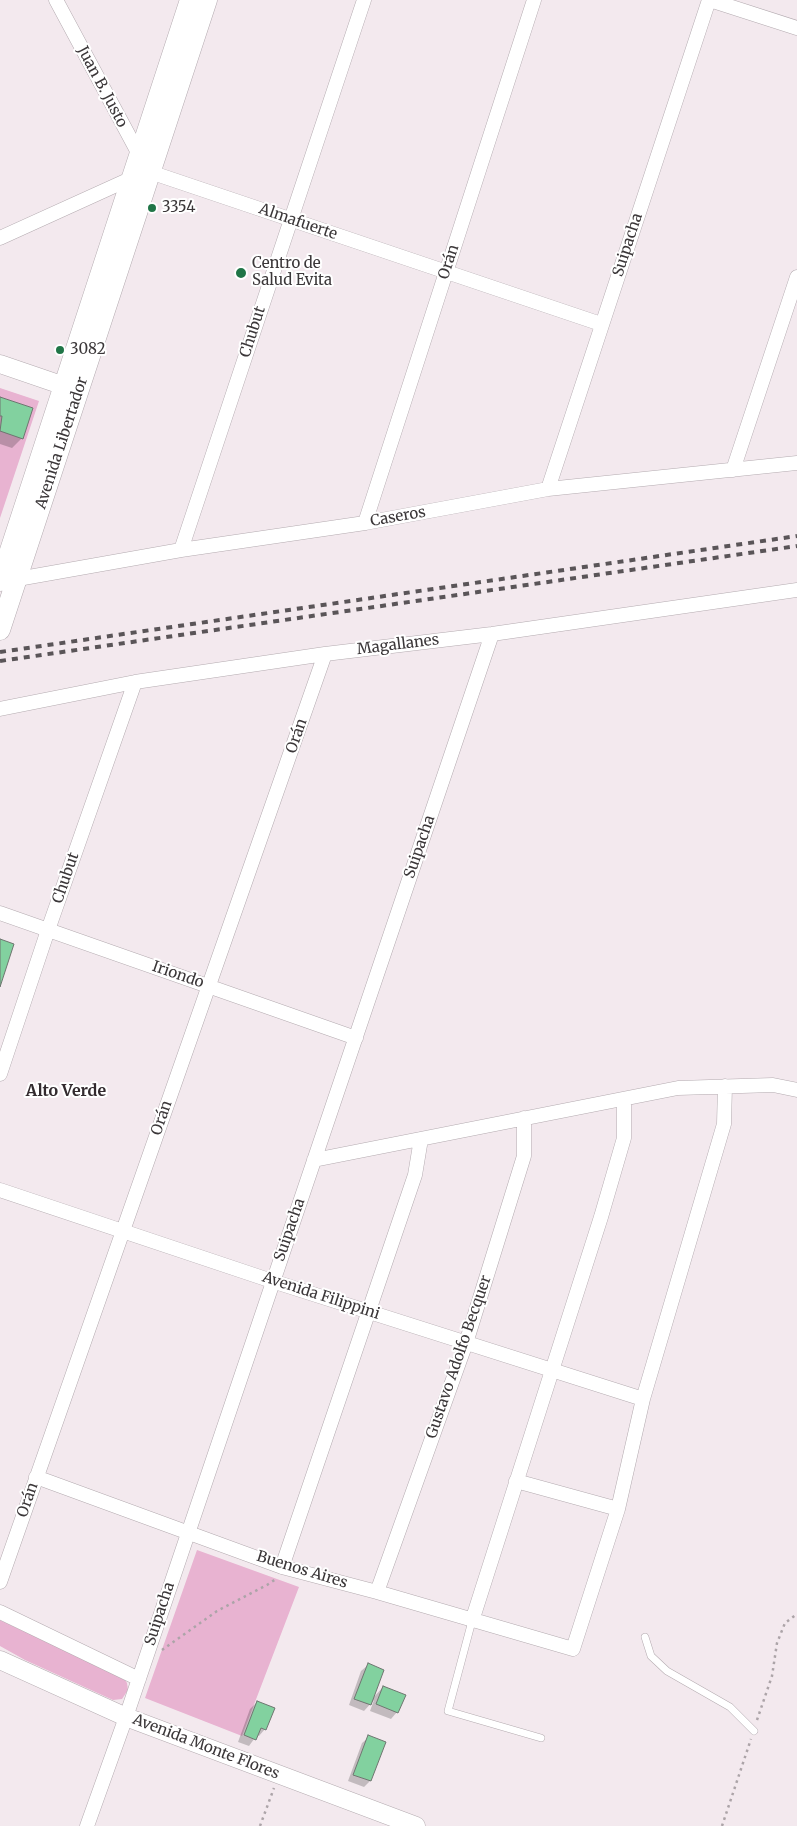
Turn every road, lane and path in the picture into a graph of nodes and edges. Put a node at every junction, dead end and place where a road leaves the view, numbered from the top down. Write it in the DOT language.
graph roads {
  1 [pos="56,0"];
  2 [pos="190,0"];
  3 [pos="207,0"];
  4 [pos="364,0"];
  5 [pos="534,0"];
  6 [pos="710,0"];
  7 [pos="797,28"];
  8 [pos="139,156"];
  9 [pos="141,175"];
  10 [pos="290,220"];
  11 [pos="0,237"];
  12 [pos="446,272"];
  13 [pos="797,277"];
  14 [pos="601,324"];
  15 [pos="0,364"];
  16 [pos="71,388"];
  17 [pos="797,463"];
  18 [pos="733,470"];
  19 [pos="548,489"];
  20 [pos="365,523"];
  21 [pos="181,550"];
  22 [pos="6,581"];
  23 [pos="797,590"];
  24 [pos="0,630"];
  25 [pos="492,634"];
  26 [pos="325,654"];
  27 [pos="134,682"];
  28 [pos="0,709"];
  29 [pos="0,913"];
  30 [pos="48,930"];
  31 [pos="208,986"];
  32 [pos="356,1038"];
  33 [pos="0,1074"];
  34 [pos="724,1086"];
  35 [pos="797,1090"];
  36 [pos="624,1098"];
  37 [pos="524,1118"];
  38 [pos="421,1139"];
  39 [pos="314,1160"];
  40 [pos="0,1190"];
  41 [pos="122,1231"];
  42 [pos="272,1281"];
  43 [pos="369,1312"];
  44 [pos="466,1343"];
  45 [pos="551,1370"];
  46 [pos="642,1399"];
  47 [pos="36,1477"];
  48 [pos="516,1481"];
  49 [pos="618,1509"];
  50 [pos="188,1532"];
  51 [pos="282,1567"];
  52 [pos="0,1582"];
  53 [pos="377,1592"];
  54 [pos="0,1612"];
  55 [pos="797,1614"];
  56 [pos="472,1621"];
  57 [pos="785,1623"];
  58 [pos="645,1637"];
  59 [pos="146,1656"];
  60 [pos="0,1660"];
  61 [pos="139,1679"];
  62 [pos="126,1717"];
  63 [pos="754,1731"];
  64 [pos="541,1738"];
  65 [pos="280,1775"];
  66 [pos="87,1826"];
  67 [pos="260,1826"];
  68 [pos="416,1826"];
  1 -- 8 [label="street, Juan B. Justo"];
  2 -- 8 [label="main road, Avenida Libertador"];
  3 -- 9 [label="main road, Avenida Libertador"];
  4 -- 10 [label="street, Chubut"];
  5 -- 12 [label="street, Orán"];
  6 -- 7 [label="street"];
  6 -- 14 [label="street, Suipacha"];
  8 -- 9 [label="main road, Avenida Libertador"];
  9 -- 10 [label="street, Almafuerte"];
  9 -- 11 [label="street"];
  9 -- 16 [label="main road, Avenida Libertador"];
  10 -- 12 [label="street, Almafuerte"];
  10 -- 21 [label="street, Chubut"];
  12 -- 14 [label="street, Almafuerte"];
  12 -- 20 [label="street, Orán"];
  13 -- 18 [label="street"];
  14 -- 19 [label="street, Suipacha"];
  15 -- 16 [label="street"];
  16 -- 22 [label="main road, Avenida Libertador"];
  17 -- 18 [label="street, Caseros"];
  18 -- 19 [label="street, Caseros"];
  19 -- 20 [label="street, Caseros"];
  20 -- 21 [label="street, Caseros"];
  21 -- 22 [label="street, Caseros"];
  22 -- 24 [label="main road, Avenida Libertador"];
  23 -- 25 [label="street, Magallanes"];
  25 -- 26 [label="street, Magallanes"];
  25 -- 32 [label="street, Suipacha"];
  26 -- 27 [label="street, Magallanes"];
  26 -- 31 [label="street, Orán"];
  27 -- 28 [label="street, Magallanes"];
  27 -- 30 [label="street, Chubut"];
  29 -- 30 [label="street, Iriondo"];
  30 -- 31 [label="street, Iriondo"];
  30 -- 33 [label="street, Chubut"];
  31 -- 32 [label="street, Iriondo"];
  31 -- 41 [label="street, Orán"];
  32 -- 39 [label="street, Suipacha"];
  34 -- 35 [label="street"];
  34 -- 36 [label="street"];
  34 -- 46 [label="street"];
  36 -- 37 [label="street"];
  36 -- 45 [label="street"];
  37 -- 38 [label="street"];
  37 -- 44 [label="street, Gustavo Adolfo Becquer"];
  38 -- 39 [label="street"];
  38 -- 43 [label="street"];
  39 -- 42 [label="street, Suipacha"];
  40 -- 41 [label="street, Avenida Filippini"];
  41 -- 42 [label="street, Avenida Filippini"];
  41 -- 47 [label="street, Orán"];
  42 -- 43 [label="street, Avenida Filippini"];
  42 -- 50 [label="street, Suipacha"];
  43 -- 44 [label="street, Avenida Filippini"];
  43 -- 51 [label="street"];
  44 -- 45 [label="street, Avenida Filippini"];
  44 -- 53 [label="street, Gustavo Adolfo Becquer"];
  45 -- 46 [label="street, Avenida Filippini"];
  45 -- 48 [label="street"];
  46 -- 49 [label="street"];
  47 -- 50 [label="street, Buenos Aires"];
  47 -- 52 [label="street, Orán"];
  48 -- 49 [label="street"];
  48 -- 56 [label="street"];
  49 -- 56 [label="street, Buenos Aires"];
  50 -- 51 [label="street, Buenos Aires"];
  50 -- 59 [label="street, Suipacha"];
  51 -- 53 [label="street, Buenos Aires"];
  51 -- 59 [label="path"];
  53 -- 56 [label="street, Buenos Aires"];
  54 -- 61 [label="street"];
  55 -- 57 [label="path"];
  56 -- 64 [label="lane"];
  58 -- 63 [label="lane"];
  59 -- 61 [label="street, Suipacha"];
  60 -- 62 [label="street, Avenida Monte Flores"];
  61 -- 62 [label="street, Suipacha"];
  62 -- 65 [label="street, Avenida Monte Flores"];
  62 -- 66 [label="street, Suipacha"];
  65 -- 67 [label="path"];
  65 -- 68 [label="street, Avenida Monte Flores"];
}
